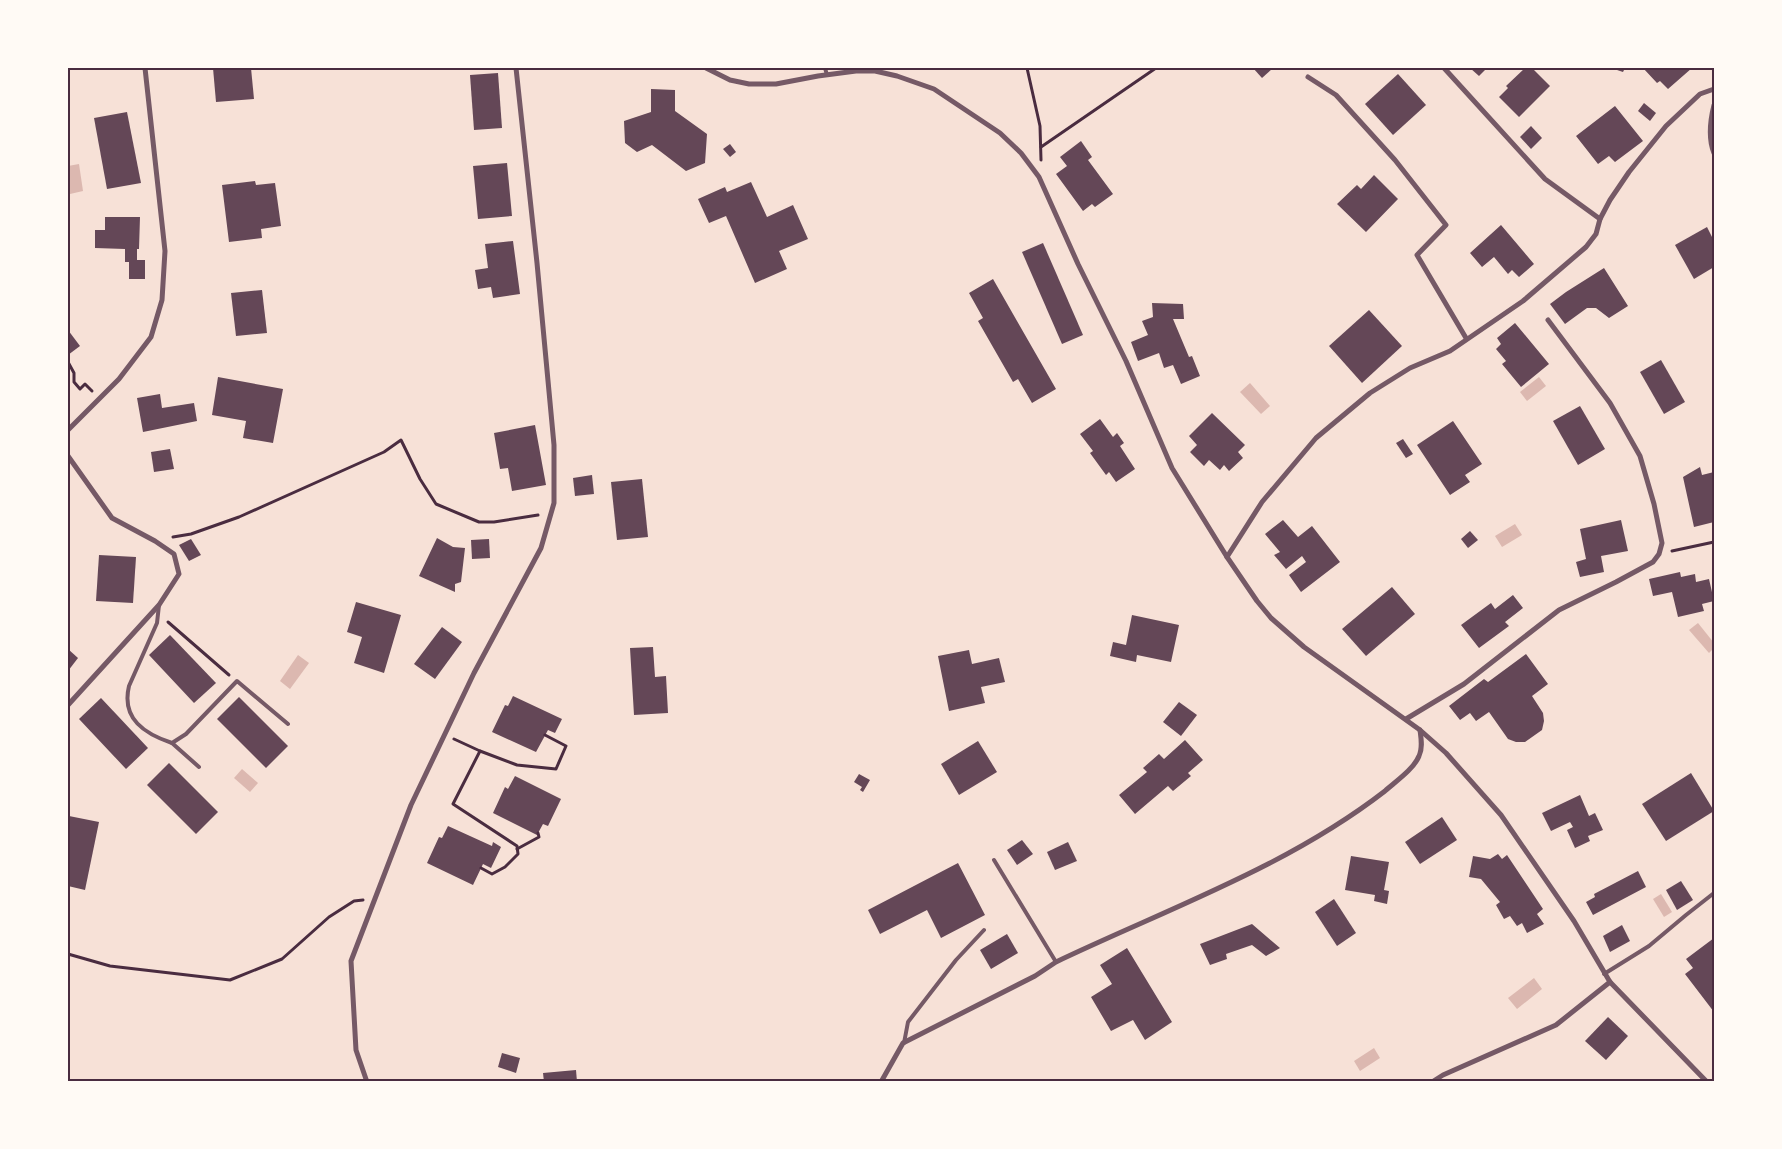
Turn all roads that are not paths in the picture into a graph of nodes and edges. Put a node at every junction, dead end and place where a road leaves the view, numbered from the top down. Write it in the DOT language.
graph roads {
  1 [pos="145,68"];
  2 [pos="516,68"];
  3 [pos="706,68"];
  4 [pos="825,68"];
  5 [pos="1444,68"];
  6 [pos="827,75"];
  7 [pos="1308,77"];
  8 [pos="1714,89"];
  9 [pos="1714,105"];
  10 [pos="1714,153"];
  11 [pos="1600,219"];
  12 [pos="1548,320"];
  13 [pos="1466,338"];
  14 [pos="68,430"];
  15 [pos="68,456"];
  16 [pos="1227,557"];
  17 [pos="159,606"];
  18 [pos="68,705"];
  19 [pos="1406,719"];
  20 [pos="288,724"];
  21 [pos="1420,730"];
  22 [pos="172,743"];
  23 [pos="199,767"];
  24 [pos="994,860"];
  25 [pos="1714,893"];
  26 [pos="984,930"];
  27 [pos="1056,962"];
  28 [pos="1604,974"];
  29 [pos="1610,982"];
  30 [pos="904,1043"];
  31 [pos="367,1082"];
  32 [pos="881,1082"];
  33 [pos="1432,1082"];
  34 [pos="1707,1082"];
  1 -- 14 [label="street"];
  2 -- 31 [label="street"];
  3 -- 6 [label="street"];
  4 -- 6 [label="lane"];
  5 -- 11 [label="street"];
  6 -- 16 [label="street"];
  7 -- 13 [label="street"];
  8 -- 11 [label="street"];
  9 -- 10 [label="street"];
  11 -- 13 [label="street"];
  12 -- 19 [label="street"];
  13 -- 16 [label="street"];
  15 -- 17 [label="street"];
  16 -- 19 [label="street"];
  17 -- 18 [label="street"];
  17 -- 22 [label="lane"];
  19 -- 21 [label="street"];
  20 -- 22 [label="lane"];
  21 -- 27 [label="street"];
  21 -- 28 [label="street"];
  22 -- 23 [label="lane"];
  24 -- 27 [label="lane"];
  25 -- 28 [label="lane"];
  26 -- 30 [label="lane"];
  27 -- 30 [label="street"];
  28 -- 29 [label="street"];
  29 -- 33 [label="street"];
  29 -- 34 [label="street"];
  30 -- 32 [label="street"];
}
